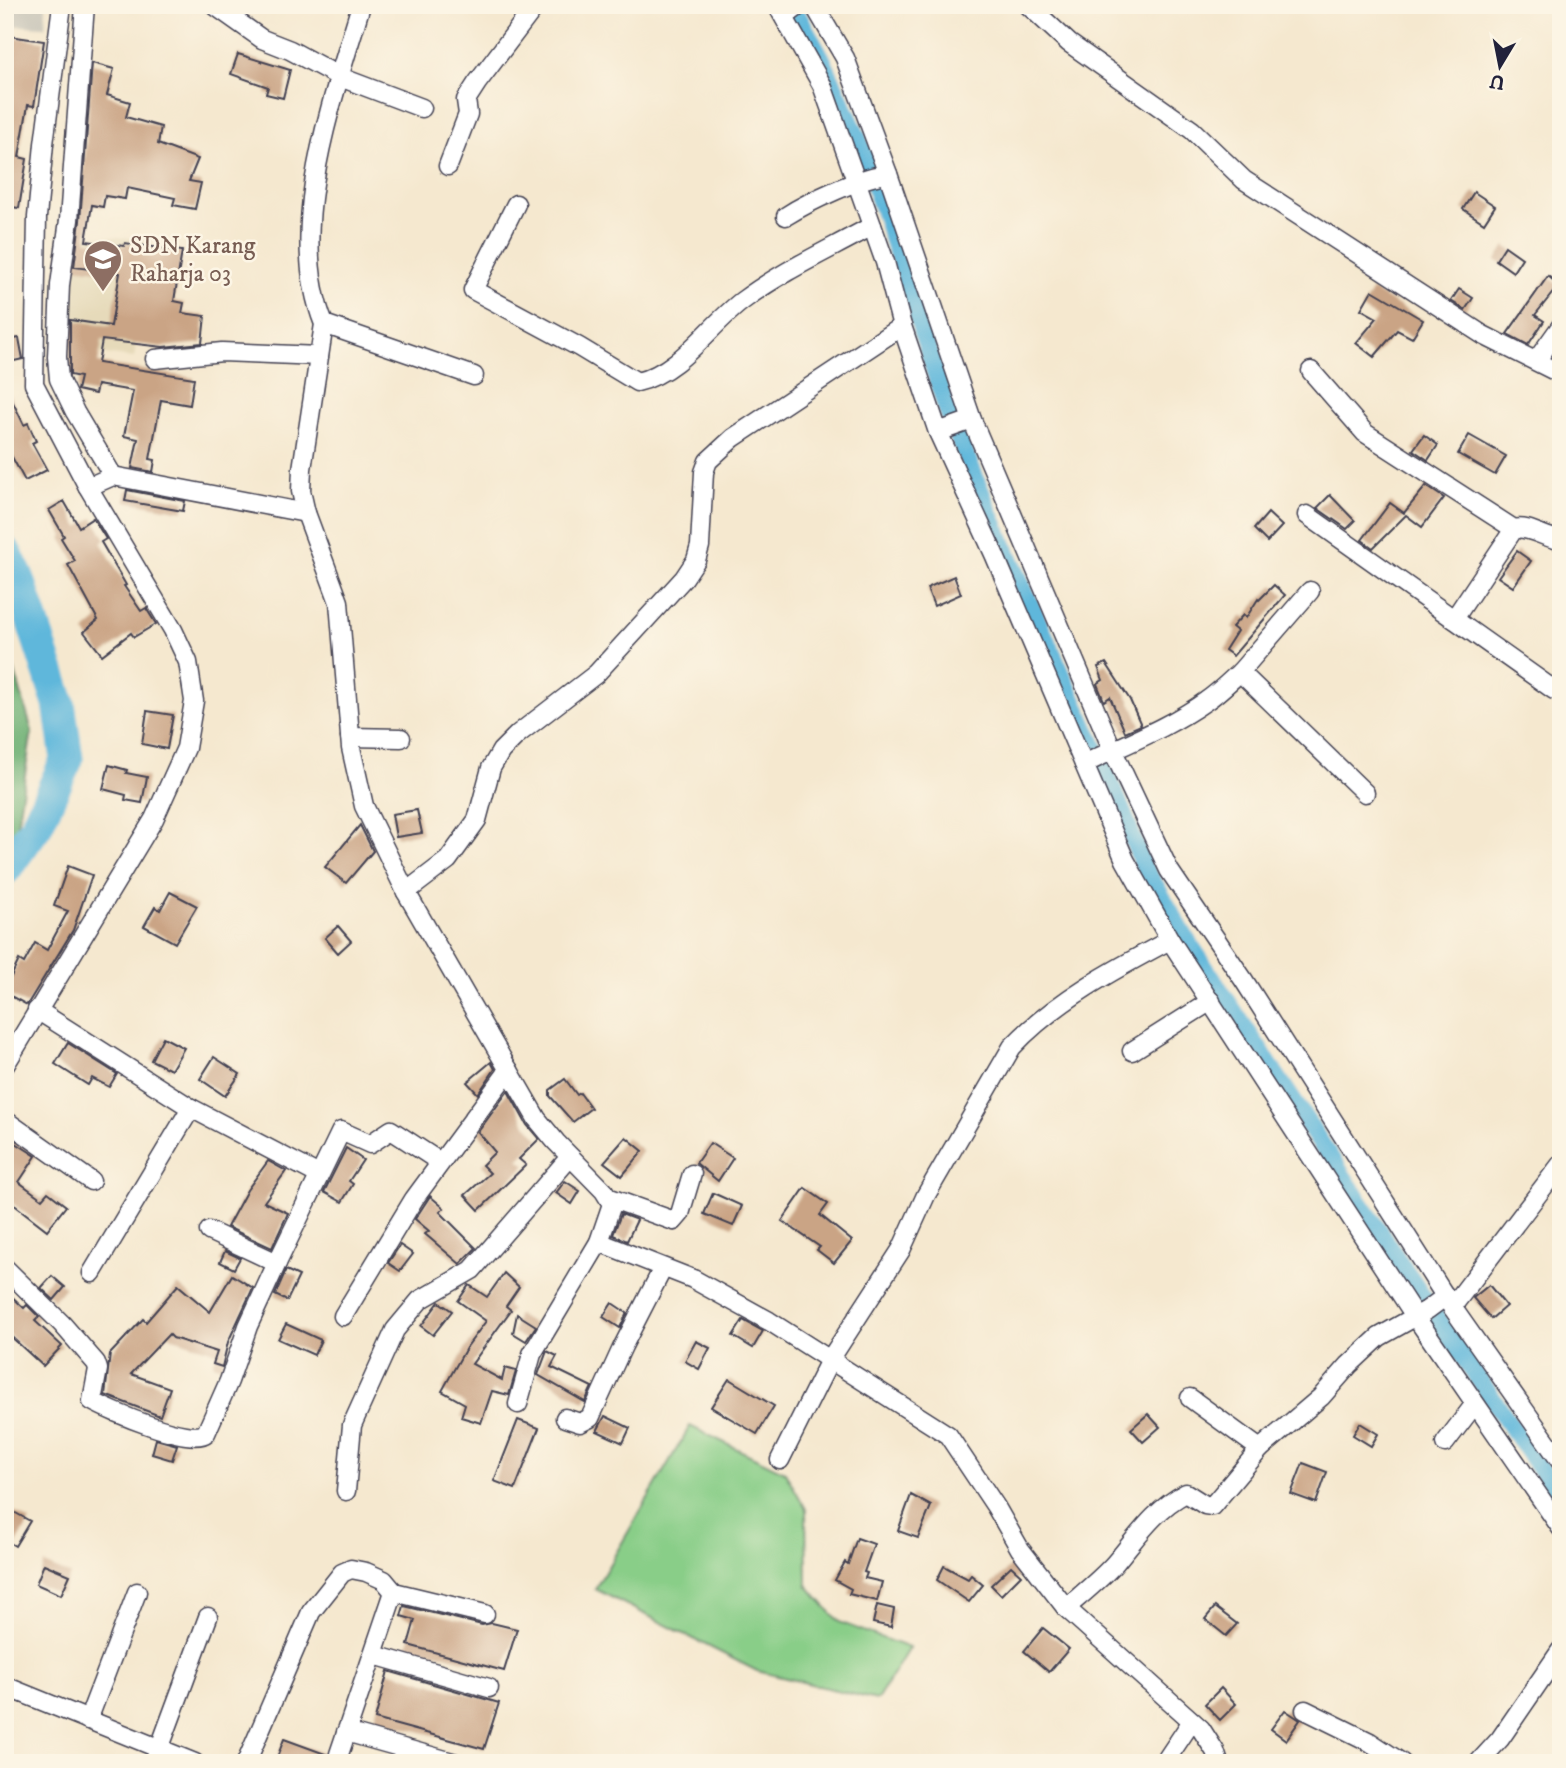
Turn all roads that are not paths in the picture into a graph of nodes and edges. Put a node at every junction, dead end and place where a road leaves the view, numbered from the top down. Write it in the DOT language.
graph roads {
  1 [pos="62,5"];
  2 [pos="85,5"];
  3 [pos="214,5"];
  4 [pos="361,5"];
  5 [pos="536,5"];
  6 [pos="814,5"];
  7 [pos="1028,5"];
  8 [pos="788,10"];
  9 [pos="71,32"];
  10 [pos="340,77"];
  11 [pos="422,108"];
  12 [pos="48,144"];
  13 [pos="72,146"];
  14 [pos="448,166"];
  15 [pos="873,177"];
  16 [pos="516,204"];
  17 [pos="786,216"];
  18 [pos="52,218"];
  19 [pos="872,226"];
  20 [pos="901,257"];
  21 [pos="48,283"];
  22 [pos="324,324"];
  23 [pos="902,326"];
  24 [pos="1561,326"];
  25 [pos="45,356"];
  26 [pos="319,356"];
  27 [pos="155,359"];
  28 [pos="1536,361"];
  29 [pos="1311,370"];
  30 [pos="1561,374"];
  31 [pos="474,376"];
  32 [pos="66,416"];
  33 [pos="969,421"];
  34 [pos="942,430"];
  35 [pos="101,481"];
  36 [pos="306,513"];
  37 [pos="1307,515"];
  38 [pos="1514,529"];
  39 [pos="1561,540"];
  40 [pos="1310,591"];
  41 [pos="1454,619"];
  42 [pos="1240,672"];
  43 [pos="1561,688"];
  44 [pos="350,737"];
  45 [pos="401,738"];
  46 [pos="1098,757"];
  47 [pos="1365,793"];
  48 [pos="406,892"];
  49 [pos="1170,940"];
  50 [pos="1211,1001"];
  51 [pos="37,1010"];
  52 [pos="1132,1051"];
  53 [pos="5,1065"];
  54 [pos="509,1070"];
  55 [pos="191,1108"];
  56 [pos="12,1123"];
  57 [pos="570,1157"];
  58 [pos="440,1162"];
  59 [pos="1561,1164"];
  60 [pos="692,1174"];
  61 [pos="319,1175"];
  62 [pos="91,1181"];
  63 [pos="610,1198"];
  64 [pos="209,1231"];
  65 [pos="599,1241"];
  66 [pos="277,1263"];
  67 [pos="5,1268"];
  68 [pos="663,1268"];
  69 [pos="92,1273"];
  70 [pos="1447,1300"];
  71 [pos="1421,1313"];
  72 [pos="342,1316"];
  73 [pos="831,1358"];
  74 [pos="1190,1398"];
  75 [pos="518,1404"];
  76 [pos="1475,1405"];
  77 [pos="565,1418"];
  78 [pos="1445,1443"];
  79 [pos="1260,1449"];
  80 [pos="780,1460"];
  81 [pos="1561,1462"];
  82 [pos="346,1491"];
  83 [pos="1561,1528"];
  84 [pos="136,1592"];
  85 [pos="394,1592"];
  86 [pos="1066,1608"];
  87 [pos="485,1614"];
  88 [pos="208,1617"];
  89 [pos="1561,1650"];
  90 [pos="374,1655"];
  91 [pos="5,1686"];
  92 [pos="489,1688"];
  93 [pos="1305,1710"];
  94 [pos="88,1720"];
  95 [pos="1192,1721"];
  96 [pos="346,1732"];
  97 [pos="339,1754"];
  98 [pos="157,1755"];
  99 [pos="195,1763"];
  100 [pos="246,1763"];
  101 [pos="456,1763"];
  102 [pos="1164,1763"];
  103 [pos="1219,1763"];
  104 [pos="1402,1763"];
  105 [pos="1478,1763"];
  1 -- 9 [label="street"];
  2 -- 9 [label="street"];
  3 -- 10 [label="street"];
  4 -- 10 [label="street"];
  5 -- 14 [label="street"];
  6 -- 15 [label="street"];
  7 -- 28 [label="street"];
  8 -- 15 [label="street"];
  9 -- 12 [label="street"];
  9 -- 13 [label="street"];
  10 -- 11 [label="street"];
  10 -- 22 [label="street"];
  12 -- 13 [label="street"];
  12 -- 18 [label="street"];
  13 -- 18 [label="street"];
  15 -- 17 [label="street"];
  15 -- 19 [label="street"];
  15 -- 20 [label="street"];
  16 -- 19 [label="street"];
  18 -- 21 [label="street"];
  18 -- 21 [label="street"];
  19 -- 20 [label="street"];
  20 -- 23 [label="street"];
  20 -- 33 [label="street"];
  21 -- 25 [label="street"];
  21 -- 25 [label="street"];
  22 -- 26 [label="street"];
  22 -- 31 [label="street"];
  23 -- 34 [label="street"];
  23 -- 48 [label="street"];
  24 -- 28 [label="street"];
  25 -- 32 [label="street"];
  25 -- 32 [label="street"];
  26 -- 27 [label="street"];
  26 -- 36 [label="street"];
  28 -- 30 [label="street"];
  29 -- 38 [label="street"];
  32 -- 35 [label="street"];
  32 -- 35 [label="street"];
  33 -- 34 [label="street"];
  33 -- 46 [label="street"];
  34 -- 46 [label="street"];
  35 -- 36 [label="street"];
  35 -- 51 [label="street"];
  36 -- 44 [label="street"];
  37 -- 41 [label="street"];
  38 -- 39 [label="street"];
  38 -- 41 [label="street"];
  40 -- 42 [label="street"];
  41 -- 43 [label="street"];
  42 -- 46 [label="street"];
  42 -- 47 [label="street"];
  44 -- 45 [label="street"];
  44 -- 48 [label="street"];
  46 -- 49 [label="street"];
  46 -- 70 [label="street"];
  48 -- 54 [label="street"];
  49 -- 50 [label="street"];
  49 -- 73 [label="street"];
  50 -- 52 [label="street"];
  50 -- 71 [label="street"];
  51 -- 53 [label="street"];
  51 -- 55 [label="street"];
  54 -- 57 [label="street"];
  54 -- 58 [label="street"];
  55 -- 61 [label="street"];
  55 -- 69 [label="street"];
  56 -- 62 [label="street"];
  57 -- 63 [label="street"];
  57 -- 82 [label="street"];
  58 -- 61 [label="street"];
  58 -- 72 [label="street"];
  59 -- 70 [label="street"];
  60 -- 63 [label="street"];
  61 -- 66 [label="street"];
  63 -- 65 [label="street"];
  64 -- 66 [label="street"];
  65 -- 68 [label="street"];
  65 -- 75 [label="street"];
  66 -- 67 [label="street"];
  68 -- 73 [label="street"];
  68 -- 77 [label="street"];
  70 -- 71 [label="street"];
  70 -- 81 [label="street"];
  71 -- 76 [label="street"];
  71 -- 79 [label="street"];
  73 -- 80 [label="street"];
  73 -- 86 [label="street"];
  74 -- 79 [label="street"];
  76 -- 78 [label="street"];
  76 -- 83 [label="street"];
  79 -- 86 [label="street"];
  84 -- 94 [label="street"];
  85 -- 87 [label="street"];
  85 -- 90 [label="street"];
  85 -- 100 [label="street"];
  86 -- 95 [label="street"];
  88 -- 98 [label="street"];
  89 -- 105 [label="street"];
  90 -- 92 [label="street"];
  90 -- 96 [label="street"];
  91 -- 94 [label="street"];
  93 -- 104 [label="street"];
  94 -- 98 [label="street"];
  95 -- 102 [label="street"];
  95 -- 103 [label="street"];
  96 -- 97 [label="street"];
  96 -- 101 [label="street"];
  98 -- 99 [label="street"];
}
